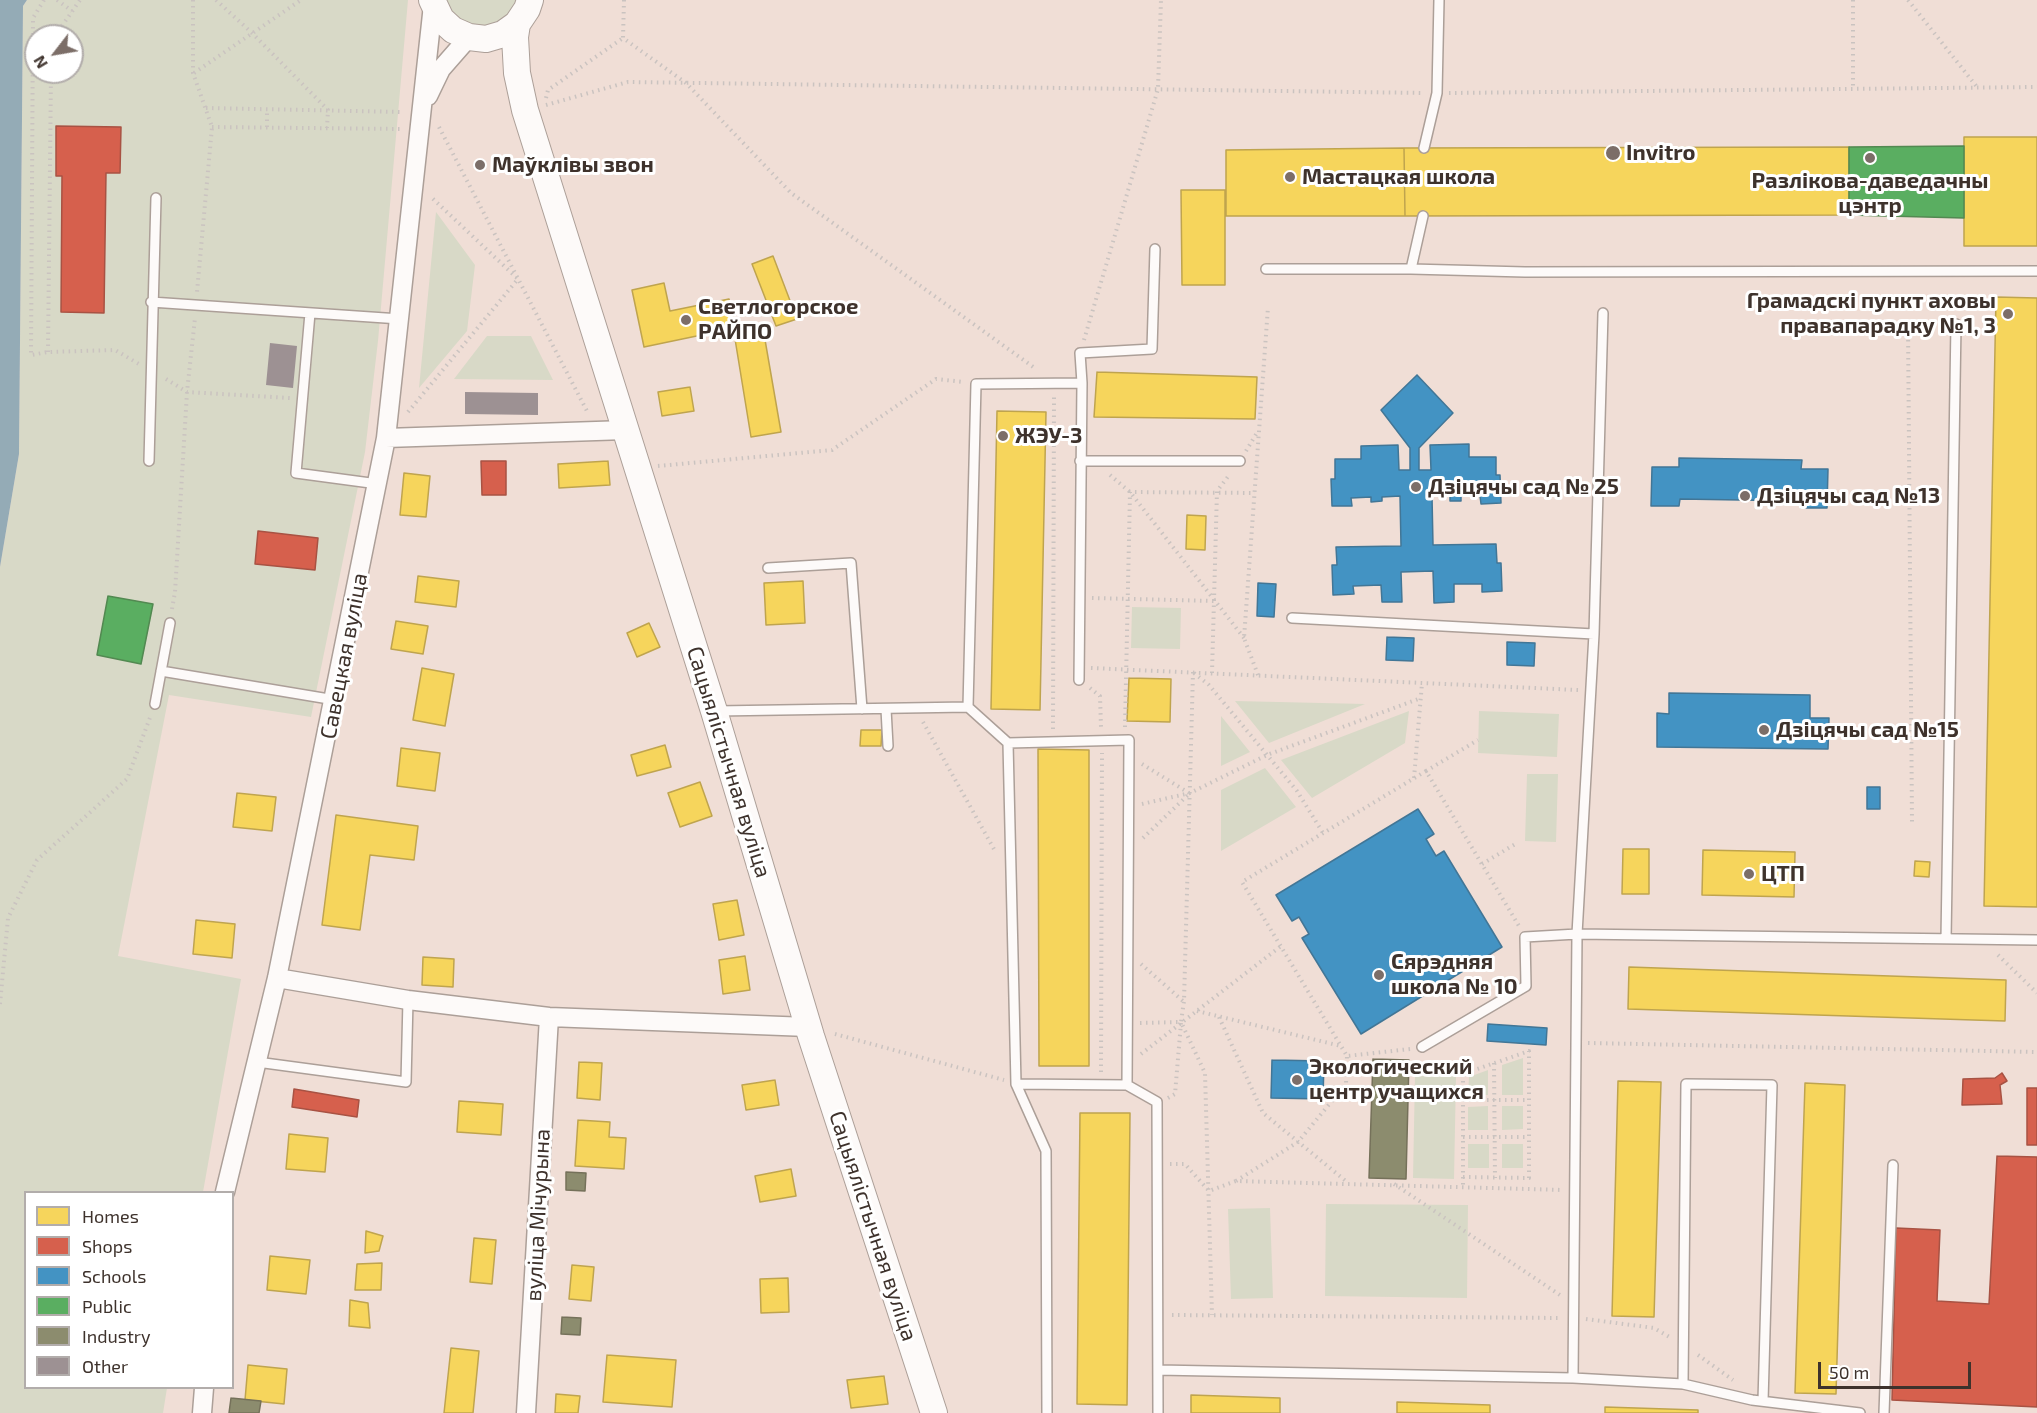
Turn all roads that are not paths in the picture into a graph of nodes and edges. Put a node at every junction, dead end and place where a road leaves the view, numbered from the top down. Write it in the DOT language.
graph roads {
  1 [pos="530,0"];
  2 [pos="1439,0"];
  3 [pos="432,2"];
  4 [pos="517,24"];
  5 [pos="478,38"];
  6 [pos="525,110"];
  7 [pos="421,121"];
  8 [pos="1424,148"];
  9 [pos="156,198"];
  10 [pos="1423,216"];
  11 [pos="1155,249"];
  12 [pos="1266,269"];
  13 [pos="1411,269"];
  14 [pos="2037,271"];
  15 [pos="152,302"];
  16 [pos="310,313"];
  17 [pos="1603,313"];
  18 [pos="400,319"];
  19 [pos="1956,324"];
  20 [pos="1082,383"];
  21 [pos="626,430"];
  22 [pos="386,438"];
  23 [pos="149,461"];
  24 [pos="1080,461"];
  25 [pos="1240,461"];
  26 [pos="378,484"];
  27 [pos="768,568"];
  28 [pos="1292,618"];
  29 [pos="170,623"];
  30 [pos="1594,633"];
  31 [pos="161,671"];
  32 [pos="1079,680"];
  33 [pos="335,700"];
  34 [pos="155,704"];
  35 [pos="968,707"];
  36 [pos="862,709"];
  37 [pos="886,709"];
  38 [pos="714,711"];
  39 [pos="1008,742"];
  40 [pos="888,746"];
  41 [pos="1577,934"];
  42 [pos="1946,939"];
  43 [pos="2037,940"];
  44 [pos="277,978"];
  45 [pos="408,1000"];
  46 [pos="549,1017"];
  47 [pos="810,1031"];
  48 [pos="1422,1047"];
  49 [pos="257,1062"];
  50 [pos="1016,1084"];
  51 [pos="1127,1085"];
  52 [pos="1893,1165"];
  53 [pos="225,1191"];
  54 [pos="1158,1370"];
  55 [pos="1573,1378"];
  56 [pos="1683,1384"];
  57 [pos="204,1389"];
  58 [pos="1763,1401"];
  59 [pos="201,1413"];
  60 [pos="526,1413"];
  61 [pos="934,1413"];
  62 [pos="1047,1413"];
  63 [pos="1158,1413"];
  64 [pos="1860,1413"];
  65 [pos="1884,1413"];
  1 -- 4 [label="main road"];
  2 -- 8 [label="lane"];
  3 -- 5 [label="main road"];
  3 -- 7 [label="street, Савецкая вуліца"];
  4 -- 5 [label="main road"];
  4 -- 6 [label="main road, Сацыялістычная вуліца"];
  5 -- 6 [label="main road, Сацыялістычная вуліца"];
  5 -- 7 [label="street, Савецкая вуліца"];
  6 -- 21 [label="main road, Сацыялістычная вуліца"];
  7 -- 18 [label="street, Савецкая вуліца"];
  9 -- 15 [label="lane"];
  10 -- 13 [label="lane"];
  11 -- 20 [label="lane"];
  12 -- 13 [label="lane"];
  13 -- 14 [label="lane"];
  15 -- 16 [label="lane"];
  15 -- 23 [label="lane"];
  16 -- 18 [label="lane"];
  16 -- 26 [label="lane"];
  17 -- 30 [label="lane"];
  18 -- 22 [label="street, Савецкая вуліца"];
  19 -- 42 [label="lane"];
  20 -- 24 [label="lane"];
  20 -- 35 [label="lane"];
  21 -- 22 [label="street"];
  21 -- 38 [label="main road, Сацыялістычная вуліца"];
  22 -- 26 [label="street, Савецкая вуліца"];
  24 -- 25 [label="lane"];
  24 -- 32 [label="lane"];
  26 -- 33 [label="street, Савецкая вуліца"];
  27 -- 36 [label="lane"];
  28 -- 30 [label="lane"];
  29 -- 31 [label="lane"];
  30 -- 41 [label="lane"];
  31 -- 33 [label="lane"];
  31 -- 34 [label="lane"];
  33 -- 44 [label="street, Савецкая вуліца"];
  35 -- 37 [label="lane"];
  35 -- 39 [label="lane"];
  36 -- 37 [label="lane"];
  36 -- 38 [label="lane"];
  37 -- 40 [label="lane"];
  38 -- 47 [label="main road, Сацыялістычная вуліца"];
  39 -- 50 [label="lane"];
  39 -- 51 [label="lane"];
  41 -- 42 [label="lane"];
  41 -- 48 [label="lane"];
  41 -- 55 [label="lane"];
  42 -- 43 [label="lane"];
  44 -- 45 [label="street"];
  44 -- 49 [label="street, Савецкая вуліца"];
  45 -- 46 [label="street"];
  45 -- 49 [label="lane"];
  46 -- 47 [label="street"];
  46 -- 60 [label="street, вуліца Мічурына"];
  47 -- 61 [label="main road, Сацыялістычная вуліца"];
  49 -- 53 [label="street, Савецкая вуліца"];
  50 -- 51 [label="lane"];
  50 -- 62 [label="lane"];
  51 -- 54 [label="lane"];
  52 -- 65 [label="lane"];
  54 -- 55 [label="lane"];
  54 -- 63 [label="lane"];
  55 -- 56 [label="lane"];
  56 -- 58 [label="lane"];
  56 -- 58 [label="lane"];
  57 -- 59 [label="street"];
  58 -- 64 [label="lane"];
}
